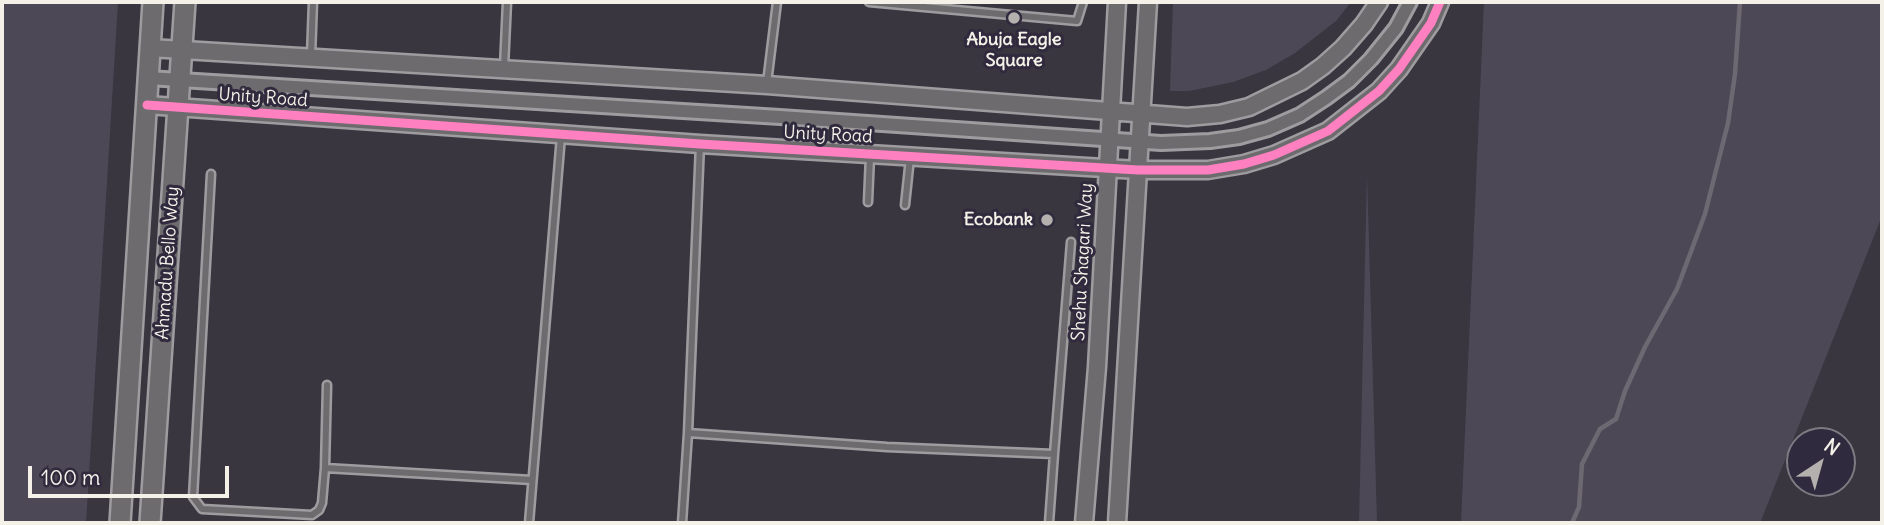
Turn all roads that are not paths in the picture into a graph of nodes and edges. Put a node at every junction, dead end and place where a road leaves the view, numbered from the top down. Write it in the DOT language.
graph roads {
  1 [pos="153,2"];
  2 [pos="186,2"];
  3 [pos="313,2"];
  4 [pos="508,2"];
  5 [pos="777,2"];
  6 [pos="869,2"];
  7 [pos="1083,2"];
  8 [pos="1116,2"];
  9 [pos="1148,2"];
  10 [pos="1379,2"];
  11 [pos="1410,2"];
  12 [pos="1440,2"];
  13 [pos="150,48"];
  14 [pos="182,50"];
  15 [pos="311,58"];
  16 [pos="504,69"];
  17 [pos="148,78"];
  18 [pos="181,80"];
  19 [pos="767,85"];
  20 [pos="147,105"];
  21 [pos="179,108"];
  22 [pos="1110,112"];
  23 [pos="1141,115"];
  24 [pos="561,134"];
  25 [pos="1108,138"];
  26 [pos="1140,141"];
  27 [pos="700,144"];
  28 [pos="870,154"];
  29 [pos="910,156"];
  30 [pos="1106,168"];
  31 [pos="1138,170"];
  32 [pos="211,174"];
  33 [pos="867,202"];
  34 [pos="905,205"];
  35 [pos="1071,242"];
  36 [pos="327,385"];
  37 [pos="688,433"];
  38 [pos="1054,454"];
  39 [pos="325,468"];
  40 [pos="532,480"];
  41 [pos="120,523"];
  42 [pos="150,523"];
  43 [pos="529,523"];
  44 [pos="682,523"];
  45 [pos="1049,523"];
  46 [pos="1084,523"];
  47 [pos="1117,523"];
  1 -- 13 [label="main road, Ahmadu Bello Way"];
  2 -- 14 [label="main road, Ahmadu Bello Way"];
  3 -- 15 [label="lane"];
  4 -- 16 [label="lane"];
  5 -- 19 [label="lane"];
  6 -- 7 [label="lane"];
  8 -- 22 [label="street, Shehu Shagari Way"];
  9 -- 23 [label="street"];
  10 -- 23 [label="street"];
  11 -- 26 [label="street, Unity Road"];
  12 -- 31 [label="street, Unity Road"];
  13 -- 14 [label="street"];
  13 -- 17 [label="main road, Ahmadu Bello Way"];
  14 -- 15 [label="street"];
  14 -- 18 [label="main road, Ahmadu Bello Way"];
  15 -- 16 [label="street"];
  16 -- 19 [label="street"];
  17 -- 18 [label="street, Unity Road"];
  17 -- 20 [label="main road, Ahmadu Bello Way"];
  18 -- 21 [label="main road, Ahmadu Bello Way"];
  18 -- 25 [label="street, Unity Road"];
  19 -- 22 [label="street"];
  20 -- 21 [label="street, Unity Road"];
  20 -- 41 [label="main road, Ahmadu Bello Way"];
  21 -- 24 [label="street, Unity Road"];
  21 -- 42 [label="main road, Ahmadu Bello Way"];
  22 -- 23 [label="street"];
  22 -- 25 [label="street, Shehu Shagari Way"];
  23 -- 26 [label="street"];
  24 -- 27 [label="street, Unity Road"];
  24 -- 40 [label="lane"];
  25 -- 26 [label="street, Unity Road"];
  25 -- 30 [label="street, Shehu Shagari Way"];
  26 -- 31 [label="street"];
  27 -- 28 [label="street, Unity Road"];
  27 -- 37 [label="lane"];
  28 -- 29 [label="street, Unity Road"];
  28 -- 33 [label="lane"];
  29 -- 30 [label="street, Unity Road"];
  29 -- 34 [label="lane"];
  30 -- 31 [label="street, Unity Road"];
  30 -- 46 [label="street, Shehu Shagari Way"];
  31 -- 47 [label="street"];
  32 -- 39 [label="lane"];
  35 -- 38 [label="lane"];
  36 -- 39 [label="lane"];
  37 -- 38 [label="lane"];
  37 -- 44 [label="lane"];
  38 -- 45 [label="lane"];
  39 -- 40 [label="lane"];
  40 -- 43 [label="lane"];
}
